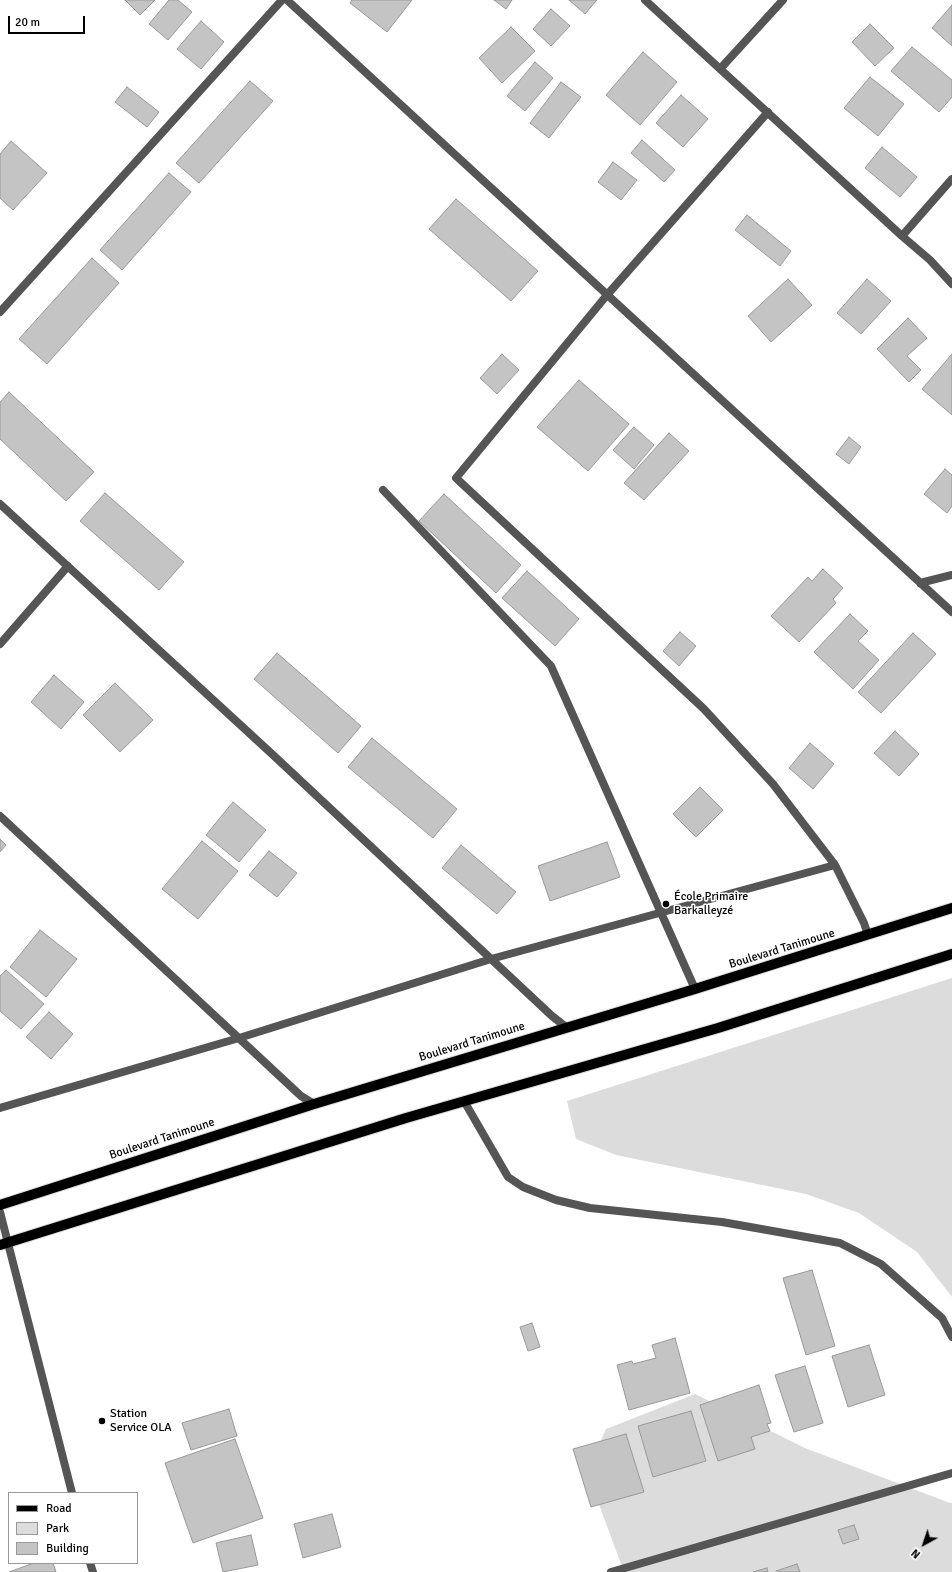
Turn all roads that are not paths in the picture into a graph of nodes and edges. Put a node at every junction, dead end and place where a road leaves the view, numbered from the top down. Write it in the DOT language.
graph roads {
  1 [pos="282,0"];
  2 [pos="287,0"];
  3 [pos="645,0"];
  4 [pos="783,0"];
  5 [pos="720,69"];
  6 [pos="768,112"];
  7 [pos="952,179"];
  8 [pos="902,236"];
  9 [pos="952,284"];
  10 [pos="607,295"];
  11 [pos="0,312"];
  12 [pos="383,490"];
  13 [pos="0,504"];
  14 [pos="68,566"];
  15 [pos="952,575"];
  16 [pos="920,583"];
  17 [pos="952,612"];
  18 [pos="0,644"];
  19 [pos="0,816"];
  20 [pos="835,865"];
  21 [pos="952,908"];
  22 [pos="661,912"];
  23 [pos="868,935"];
  24 [pos="952,954"];
  25 [pos="491,959"];
  26 [pos="696,989"];
  27 [pos="566,1027"];
  28 [pos="239,1038"];
  29 [pos="464,1101"];
  30 [pos="314,1104"];
  31 [pos="0,1108"];
  32 [pos="0,1205"];
  33 [pos="0,1212"];
  34 [pos="4,1244"];
  35 [pos="952,1338"];
  36 [pos="952,1473"];
  37 [pos="72,1492"];
  38 [pos="611,1572"];
  1 -- 11 [label="street"];
  2 -- 10 [label="street"];
  3 -- 5 [label="street"];
  4 -- 5 [label="street"];
  5 -- 6 [label="street"];
  6 -- 8 [label="street"];
  6 -- 10 [label="street"];
  7 -- 8 [label="street"];
  8 -- 9 [label="street"];
  10 -- 16 [label="street"];
  10 -- 20 [label="street"];
  12 -- 22 [label="street"];
  13 -- 14 [label="street"];
  14 -- 18 [label="street"];
  14 -- 25 [label="street"];
  15 -- 16 [label="street"];
  16 -- 17 [label="street"];
  19 -- 28 [label="street"];
  20 -- 22 [label="street"];
  20 -- 23 [label="street"];
  21 -- 23 [label="main road, Boulevard Tanimoune"];
  22 -- 25 [label="street"];
  22 -- 26 [label="street"];
  23 -- 26 [label="main road, Boulevard Tanimoune"];
  24 -- 29 [label="main road"];
  25 -- 27 [label="street"];
  25 -- 28 [label="street"];
  26 -- 27 [label="main road, Boulevard Tanimoune"];
  27 -- 30 [label="main road, Boulevard Tanimoune"];
  28 -- 30 [label="street"];
  28 -- 31 [label="street"];
  29 -- 34 [label="main road"];
  29 -- 35 [label="street"];
  30 -- 32 [label="main road, Boulevard Tanimoune"];
  33 -- 34 [label="street"];
  34 -- 37 [label="street"];
  36 -- 38 [label="street"];
}
